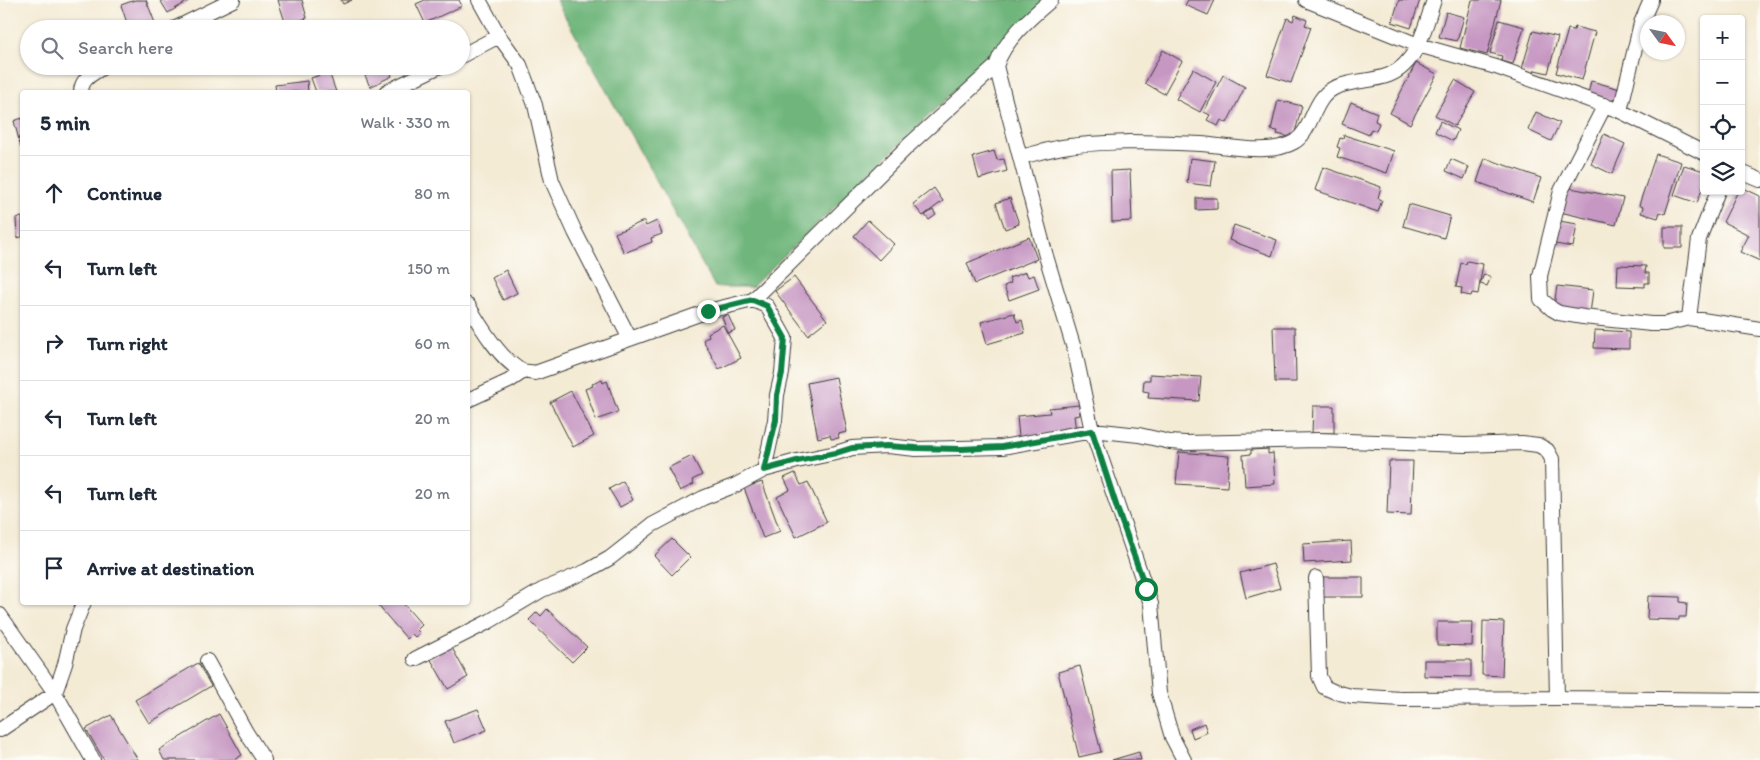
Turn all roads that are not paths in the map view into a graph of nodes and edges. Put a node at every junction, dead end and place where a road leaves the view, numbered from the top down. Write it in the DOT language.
graph roads {
  1 [pos="233,0"];
  2 [pos="479,0"];
  3 [pos="1051,0"];
  4 [pos="1306,0"];
  5 [pos="1434,0"];
  6 [pos="1651,0"];
  7 [pos="192,20"];
  8 [pos="500,36"];
  9 [pos="1418,45"];
  10 [pos="470,51"];
  11 [pos="996,66"];
  12 [pos="91,75"];
  13 [pos="421,75"];
  14 [pos="81,90"];
  15 [pos="390,90"];
  16 [pos="1605,105"];
  17 [pos="1620,111"];
  18 [pos="1700,151"];
  19 [pos="1021,157"];
  20 [pos="1745,174"];
  21 [pos="1760,180"];
  22 [pos="1716,195"];
  23 [pos="753,300"];
  24 [pos="470,307"];
  25 [pos="1689,318"];
  26 [pos="1760,329"];
  27 [pos="630,339"];
  28 [pos="524,372"];
  29 [pos="470,399"];
  30 [pos="1092,431"];
  31 [pos="764,470"];
  32 [pos="1316,578"];
  33 [pos="83,605"];
  34 [pos="0,615"];
  35 [pos="415,659"];
  36 [pos="207,661"];
  37 [pos="55,693"];
  38 [pos="1557,698"];
  39 [pos="1760,700"];
  40 [pos="0,730"];
  41 [pos="92,760"];
  42 [pos="264,760"];
  43 [pos="1184,760"];
  1 -- 7 [label="street"];
  2 -- 8 [label="street"];
  3 -- 11 [label="street"];
  4 -- 9 [label="street"];
  5 -- 9 [label="street"];
  6 -- 17 [label="street"];
  8 -- 10 [label="street"];
  8 -- 27 [label="street"];
  9 -- 16 [label="street"];
  9 -- 19 [label="street"];
  11 -- 19 [label="street"];
  11 -- 23 [label="street"];
  12 -- 14 [label="street"];
  13 -- 15 [label="street"];
  16 -- 17 [label="street"];
  16 -- 25 [label="street"];
  17 -- 18 [label="street"];
  19 -- 30 [label="street"];
  20 -- 21 [label="street"];
  22 -- 25 [label="street"];
  23 -- 27 [label="street"];
  23 -- 31 [label="street"];
  24 -- 28 [label="street"];
  25 -- 26 [label="street"];
  27 -- 28 [label="street"];
  28 -- 29 [label="street"];
  30 -- 31 [label="street"];
  30 -- 38 [label="street"];
  30 -- 43 [label="street"];
  31 -- 35 [label="street"];
  32 -- 38 [label="street"];
  33 -- 37 [label="street"];
  34 -- 37 [label="street"];
  36 -- 42 [label="street"];
  37 -- 40 [label="street"];
  37 -- 41 [label="street"];
  38 -- 39 [label="street"];
}
